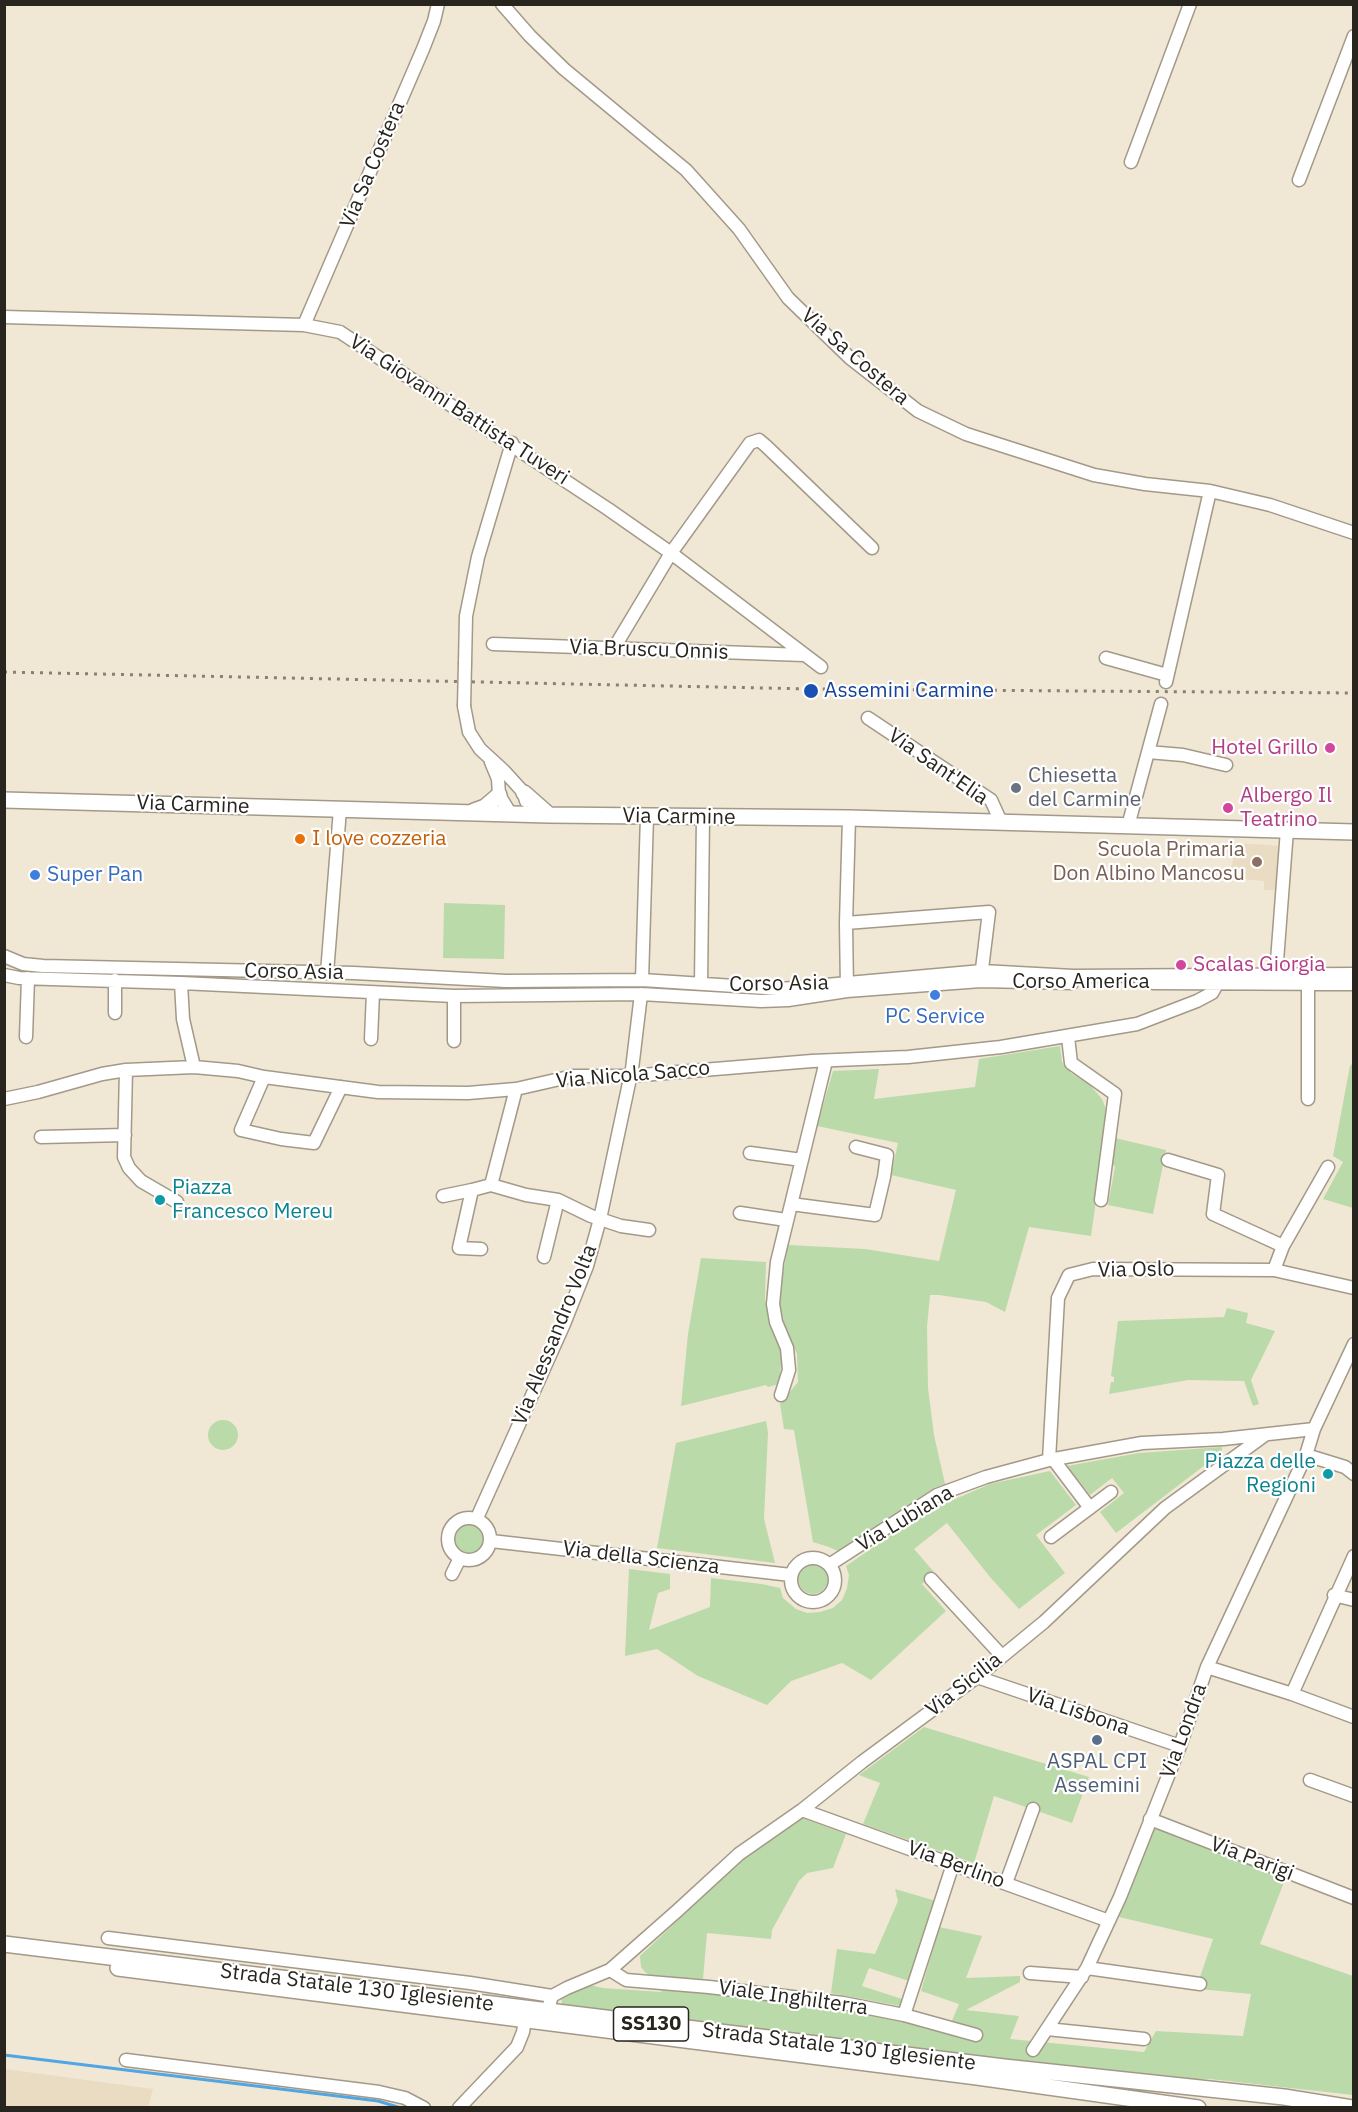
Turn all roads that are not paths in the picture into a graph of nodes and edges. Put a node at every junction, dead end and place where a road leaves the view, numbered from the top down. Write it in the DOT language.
graph roads {
  1 [pos="438,4"];
  2 [pos="502,4"];
  3 [pos="1190,4"];
  4 [pos="1353,36"];
  5 [pos="1131,162"];
  6 [pos="1299,180"];
  7 [pos="4,317"];
  8 [pos="304,325"];
  9 [pos="512,443"];
  10 [pos="1210,491"];
  11 [pos="1353,533"];
  12 [pos="872,548"];
  13 [pos="671,553"];
  14 [pos="494,644"];
  15 [pos="614,648"];
  16 [pos="804,655"];
  17 [pos="1106,658"];
  18 [pos="821,667"];
  19 [pos="1161,704"];
  20 [pos="868,718"];
  21 [pos="1148,752"];
  22 [pos="489,757"];
  23 [pos="1226,765"];
  24 [pos="524,794"];
  25 [pos="499,795"];
  26 [pos="4,800"];
  27 [pos="340,809"];
  28 [pos="470,813"];
  29 [pos="518,813"];
  30 [pos="549,814"];
  31 [pos="647,816"];
  32 [pos="703,817"];
  33 [pos="849,818"];
  34 [pos="1001,822"];
  35 [pos="1128,826"];
  36 [pos="1287,830"];
  37 [pos="1353,832"];
  38 [pos="846,923"];
  39 [pos="4,956"];
  40 [pos="327,973"];
  41 [pos="1276,974"];
  42 [pos="4,975"];
  43 [pos="1353,975"];
  44 [pos="981,976"];
  45 [pos="28,978"];
  46 [pos="1217,979"];
  47 [pos="115,980"];
  48 [pos="642,980"];
  49 [pos="181,983"];
  50 [pos="701,984"];
  51 [pos="1353,984"];
  52 [pos="1308,985"];
  53 [pos="847,987"];
  54 [pos="373,993"];
  55 [pos="640,994"];
  56 [pos="454,996"];
  57 [pos="115,1013"];
  58 [pos="26,1037"];
  59 [pos="1068,1037"];
  60 [pos="371,1039"];
  61 [pos="454,1041"];
  62 [pos="826,1061"];
  63 [pos="194,1067"];
  64 [pos="126,1070"];
  65 [pos="630,1076"];
  66 [pos="264,1077"];
  67 [pos="341,1087"];
  68 [pos="516,1089"];
  69 [pos="4,1099"];
  70 [pos="1308,1099"];
  71 [pos="125,1135"];
  72 [pos="41,1137"];
  73 [pos="856,1148"];
  74 [pos="750,1153"];
  75 [pos="802,1160"];
  76 [pos="1168,1160"];
  77 [pos="1328,1167"];
  78 [pos="491,1185"];
  79 [pos="472,1190"];
  80 [pos="442,1196"];
  81 [pos="558,1200"];
  82 [pos="1101,1200"];
  83 [pos="177,1202"];
  84 [pos="791,1204"];
  85 [pos="740,1213"];
  86 [pos="600,1218"];
  87 [pos="786,1220"];
  88 [pos="649,1230"];
  89 [pos="1283,1246"];
  90 [pos="481,1249"];
  91 [pos="544,1257"];
  92 [pos="1274,1270"];
  93 [pos="1353,1288"];
  94 [pos="1353,1344"];
  95 [pos="781,1395"];
  96 [pos="1314,1429"];
  97 [pos="1265,1435"];
  98 [pos="1223,1439"];
  99 [pos="1306,1455"];
  100 [pos="1232,1458"];
  101 [pos="1051,1460"];
  102 [pos="1353,1474"];
  103 [pos="1111,1492"];
  104 [pos="1090,1508"];
  105 [pos="477,1518"];
  106 [pos="1051,1537"];
  107 [pos="490,1541"];
  108 [pos="1353,1556"];
  109 [pos="460,1558"];
  110 [pos="829,1565"];
  111 [pos="452,1574"];
  112 [pos="791,1575"];
  113 [pos="931,1579"];
  114 [pos="1334,1595"];
  115 [pos="1353,1600"];
  116 [pos="1002,1656"];
  117 [pos="1207,1667"];
  118 [pos="977,1677"];
  119 [pos="1292,1694"];
  120 [pos="1353,1716"];
  121 [pos="1180,1746"];
  122 [pos="1310,1780"];
  123 [pos="1353,1796"];
  124 [pos="1033,1809"];
  125 [pos="802,1810"];
  126 [pos="1150,1819"];
  127 [pos="953,1864"];
  128 [pos="1006,1883"];
  129 [pos="1353,1898"];
  130 [pos="1109,1921"];
  131 [pos="108,1938"];
  132 [pos="4,1944"];
  133 [pos="4,1954"];
  134 [pos="610,1970"];
  135 [pos="1030,1973"];
  136 [pos="1084,1973"];
  137 [pos="1200,1984"];
  138 [pos="552,1996"];
  139 [pos="547,2012"];
  140 [pos="904,2016"];
  141 [pos="525,2020"];
  142 [pos="1047,2029"];
  143 [pos="976,2036"];
  144 [pos="1144,2039"];
  145 [pos="1033,2050"];
  146 [pos="126,2061"];
  147 [pos="1284,2097"];
  148 [pos="1353,2098"];
  149 [pos="424,2108"];
  150 [pos="459,2108"];
  151 [pos="1198,2108"];
  152 [pos="1352,2108"];
  1 -- 8 [label="street, Via Sa Costera"];
  2 -- 10 [label="street, Via Sa Costera"];
  3 -- 5 [label="street"];
  4 -- 6 [label="street"];
  7 -- 8 [label="street, Via Giovanni Battista Tuveri"];
  8 -- 9 [label="street, Via Giovanni Battista Tuveri"];
  9 -- 13 [label="street, Via Giovanni Battista Tuveri"];
  9 -- 22 [label="street, bridge"];
  10 -- 11 [label="street, Via Sa Costera"];
  10 -- 17 [label="street"];
  12 -- 13 [label="street"];
  13 -- 15 [label="street"];
  13 -- 16 [label="street, Via Giovanni Battista Tuveri"];
  14 -- 15 [label="street, Via Bruscu Onnis"];
  15 -- 16 [label="street, Via Bruscu Onnis"];
  16 -- 18 [label="street, Via Giovanni Battista Tuveri"];
  19 -- 21 [label="street"];
  20 -- 34 [label="street, Via Sant'Elia"];
  21 -- 23 [label="street"];
  21 -- 35 [label="street"];
  22 -- 24 [label="street"];
  22 -- 25 [label="street"];
  24 -- 29 [label="street"];
  24 -- 30 [label="main road"];
  25 -- 28 [label="main road"];
  25 -- 29 [label="street"];
  26 -- 27 [label="main road, Via Carmine"];
  27 -- 28 [label="main road, Via Carmine"];
  27 -- 40 [label="street"];
  28 -- 29 [label="main road, Via Carmine"];
  29 -- 30 [label="main road, Via Carmine"];
  30 -- 31 [label="main road, Via Carmine"];
  31 -- 32 [label="main road, Via Carmine"];
  31 -- 48 [label="street"];
  32 -- 33 [label="main road, Via Carmine"];
  32 -- 50 [label="street"];
  33 -- 34 [label="main road, Via Carmine"];
  33 -- 38 [label="street"];
  34 -- 35 [label="main road, Via Carmine"];
  35 -- 36 [label="main road, Via Carmine"];
  36 -- 37 [label="main road, Via Carmine"];
  36 -- 41 [label="street"];
  38 -- 44 [label="street"];
  38 -- 53 [label="street"];
  39 -- 40 [label="street, Corso Asia"];
  40 -- 48 [label="street, Corso Asia"];
  41 -- 43 [label="street, Corso America"];
  41 -- 46 [label="street, Corso America"];
  42 -- 45 [label="street, Corso Asia"];
  44 -- 46 [label="street, Corso America"];
  44 -- 53 [label="street, Corso America"];
  45 -- 47 [label="street, Corso Asia"];
  45 -- 58 [label="street"];
  46 -- 52 [label="street, Corso America"];
  46 -- 59 [label="street, Via Nicola Sacco"];
  47 -- 49 [label="street, Corso Asia"];
  47 -- 57 [label="street"];
  48 -- 50 [label="street, Corso Asia"];
  49 -- 54 [label="street, Corso Asia"];
  49 -- 63 [label="street"];
  50 -- 53 [label="street, Corso Asia"];
  51 -- 52 [label="street, Corso America"];
  52 -- 70 [label="street"];
  53 -- 55 [label="street, Corso Asia"];
  54 -- 56 [label="street, Corso Asia"];
  54 -- 60 [label="street"];
  55 -- 56 [label="street, Corso Asia"];
  55 -- 65 [label="street, Via Alessandro Volta"];
  56 -- 61 [label="street"];
  59 -- 62 [label="street, Via Nicola Sacco"];
  59 -- 82 [label="street"];
  62 -- 65 [label="street, Via Nicola Sacco"];
  62 -- 75 [label="street"];
  63 -- 64 [label="street, Via Nicola Sacco"];
  63 -- 66 [label="street, Via Nicola Sacco"];
  64 -- 69 [label="street, Via Nicola Sacco"];
  64 -- 71 [label="street"];
  65 -- 68 [label="street, Via Nicola Sacco"];
  65 -- 86 [label="street, Via Alessandro Volta"];
  66 -- 67 [label="street, Via Nicola Sacco"];
  66 -- 67 [label="street"];
  67 -- 68 [label="street, Via Nicola Sacco"];
  68 -- 78 [label="street"];
  71 -- 72 [label="street"];
  71 -- 83 [label="street"];
  73 -- 84 [label="street"];
  74 -- 75 [label="street"];
  75 -- 84 [label="street"];
  76 -- 89 [label="street"];
  77 -- 89 [label="street"];
  78 -- 79 [label="street"];
  78 -- 81 [label="street"];
  79 -- 80 [label="street"];
  79 -- 90 [label="street"];
  81 -- 86 [label="street"];
  81 -- 91 [label="street"];
  84 -- 87 [label="street"];
  85 -- 87 [label="street"];
  86 -- 88 [label="street"];
  86 -- 105 [label="street, Via Alessandro Volta"];
  87 -- 95 [label="street"];
  89 -- 92 [label="street"];
  92 -- 93 [label="street, Via Oslo"];
  92 -- 101 [label="street, Via Oslo"];
  94 -- 96 [label="street"];
  96 -- 97 [label="street, Via Sicilia"];
  96 -- 99 [label="street, Via Londra"];
  97 -- 98 [label="street, Via Lubiana"];
  97 -- 100 [label="street, Via Sicilia"];
  98 -- 100 [label="street"];
  98 -- 101 [label="street, Via Lubiana"];
  99 -- 102 [label="street"];
  99 -- 117 [label="street, Via Londra"];
  100 -- 116 [label="street, Via Sicilia"];
  101 -- 104 [label="street"];
  101 -- 110 [label="street, Via Lubiana"];
  103 -- 104 [label="street"];
  104 -- 106 [label="street"];
  105 -- 107 [label="street"];
  105 -- 109 [label="street"];
  107 -- 109 [label="street"];
  107 -- 112 [label="street, Via della Scienza"];
  108 -- 114 [label="street"];
  109 -- 111 [label="street"];
  110 -- 112 [label="street"];
  110 -- 112 [label="street"];
  113 -- 116 [label="street"];
  114 -- 115 [label="street"];
  114 -- 119 [label="street"];
  116 -- 118 [label="street, Via Sicilia"];
  117 -- 119 [label="street"];
  117 -- 121 [label="street, Via Londra"];
  118 -- 121 [label="street, Via Lisbona"];
  118 -- 125 [label="street, Via Sicilia"];
  119 -- 120 [label="street"];
  121 -- 126 [label="street, Via Londra"];
  122 -- 123 [label="street"];
  124 -- 128 [label="street"];
  125 -- 127 [label="street, Via Berlino"];
  125 -- 134 [label="street, Via Sicilia"];
  126 -- 129 [label="street, Via Parigi"];
  126 -- 130 [label="street, Via Londra"];
  127 -- 128 [label="street, Via Berlino"];
  127 -- 140 [label="street"];
  128 -- 130 [label="street, Via Berlino"];
  130 -- 136 [label="street, Via Londra"];
  131 -- 138 [label="street"];
  132 -- 139 [label="main road, Strada Statale 130 Iglesiente / SS130"];
  133 -- 141 [label="main road, Strada Statale 130 Iglesiente / SS130"];
  134 -- 138 [label="street, Via Sicilia"];
  134 -- 140 [label="street, Viale Inghilterra"];
  135 -- 136 [label="street"];
  136 -- 137 [label="street"];
  136 -- 142 [label="street, Via Londra"];
  138 -- 139 [label="street"];
  139 -- 147 [label="main road, Strada Statale 130 Iglesiente / SS130"];
  140 -- 143 [label="street, Viale Inghilterra"];
  141 -- 150 [label="street"];
  141 -- 151 [label="main road, Strada Statale 130 Iglesiente / SS130"];
  142 -- 144 [label="street"];
  142 -- 145 [label="street, Via Londra"];
  146 -- 149 [label="street"];
  147 -- 148 [label="main road"];
  147 -- 152 [label="main road, Strada Statale 130 Iglesiente / SS130"];
}
